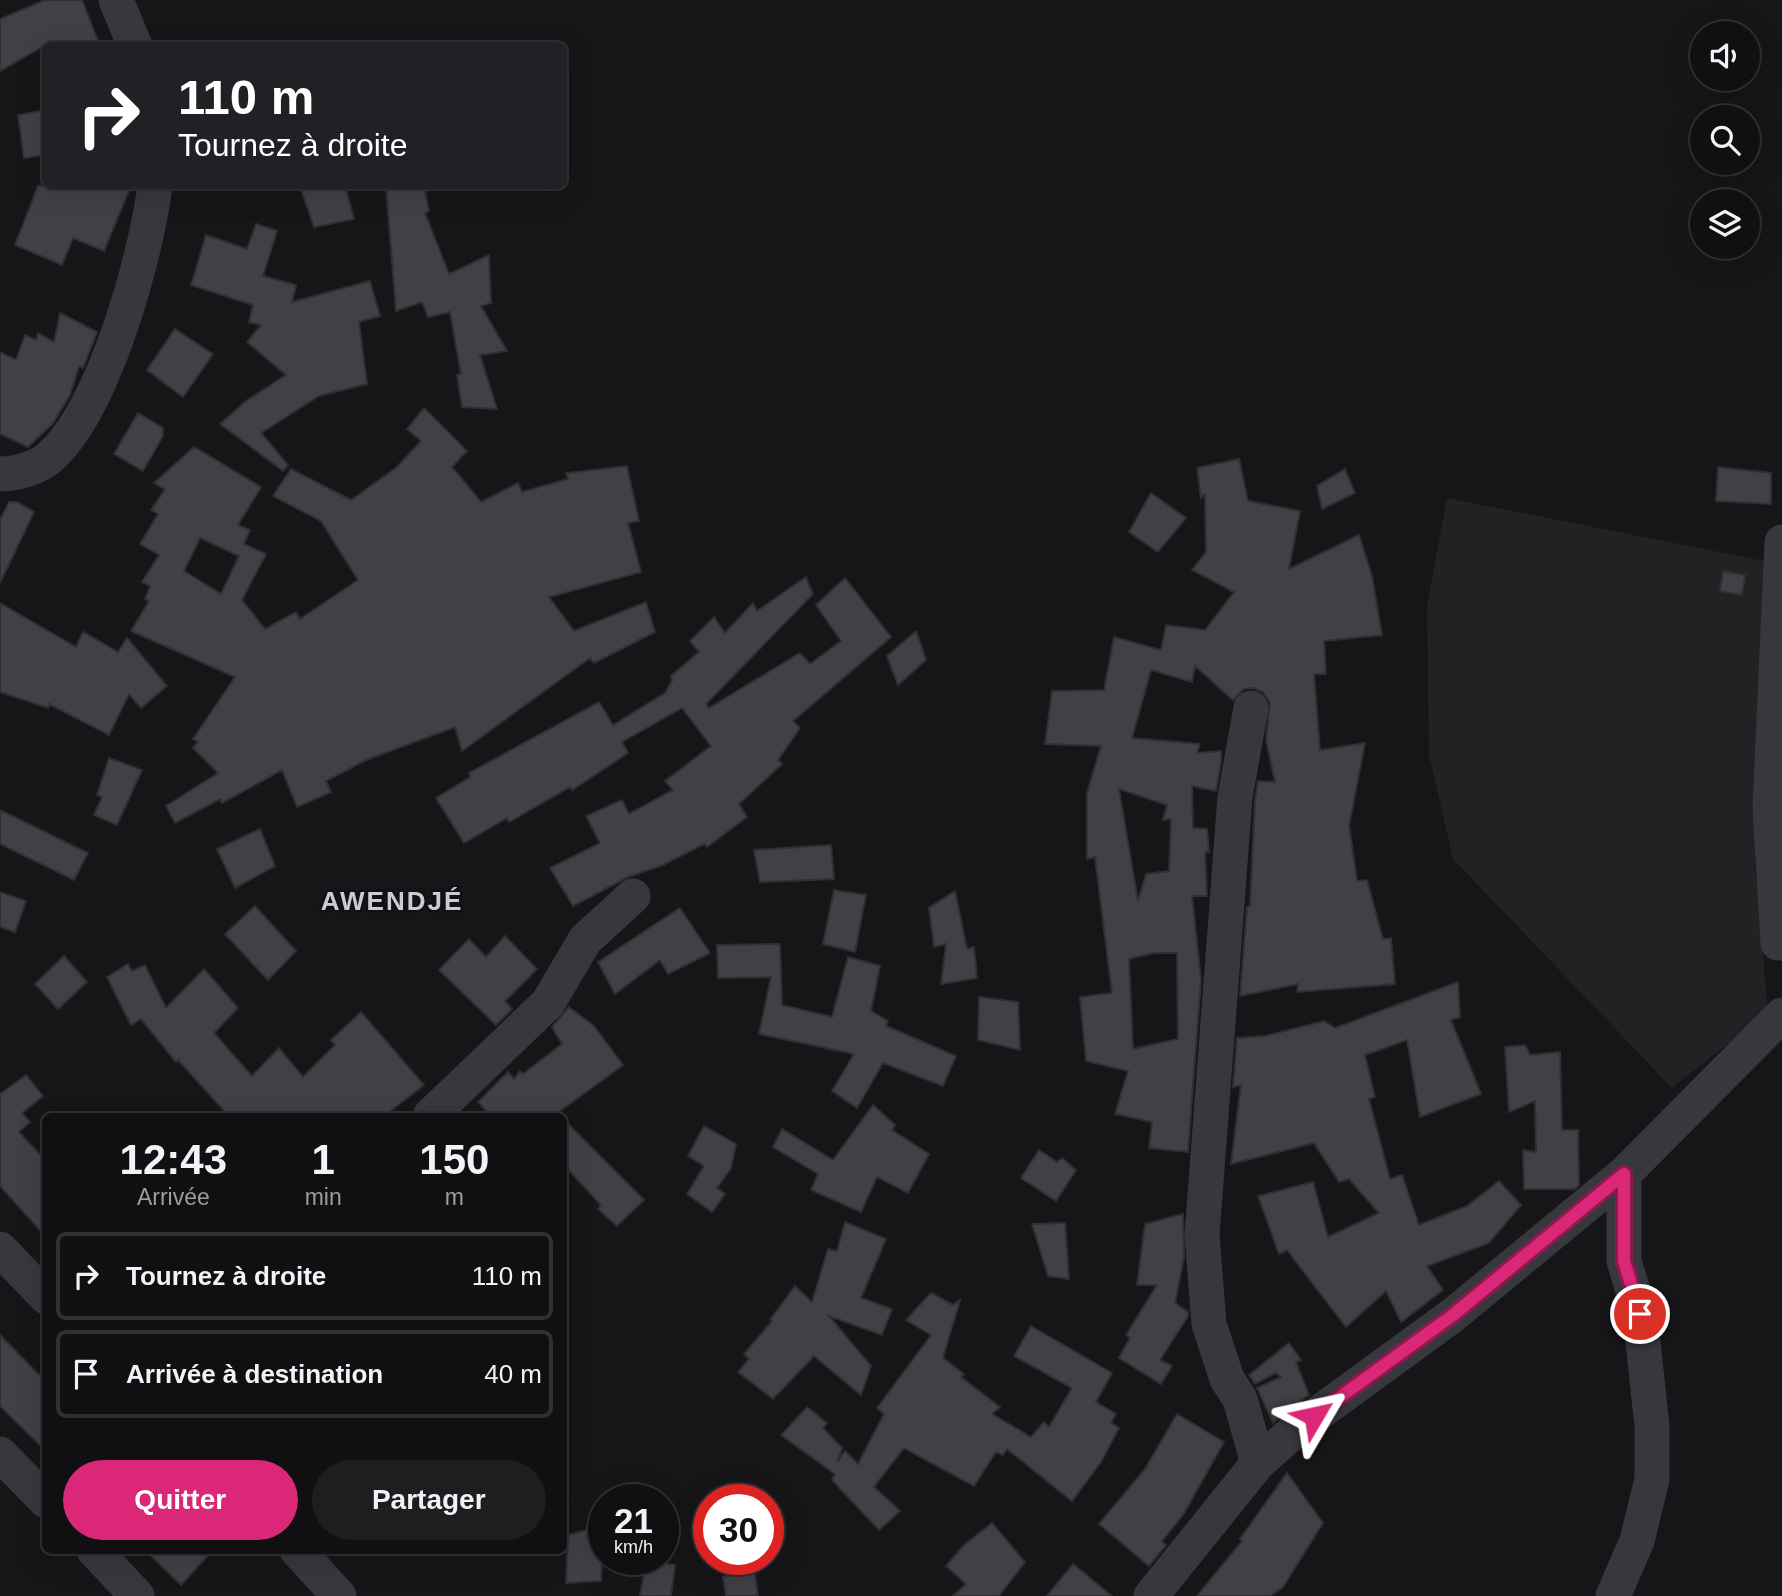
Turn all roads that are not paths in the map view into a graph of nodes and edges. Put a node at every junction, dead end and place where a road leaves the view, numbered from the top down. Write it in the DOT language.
graph roads {
  1 [pos="116,0"];
  2 [pos="133,42"];
  3 [pos="154,189"];
  4 [pos="0,474"];
  5 [pos="1782,542"];
  6 [pos="1251,708"];
  7 [pos="632,896"];
  8 [pos="1782,943"];
  9 [pos="1782,1015"];
  10 [pos="432,1113"];
  11 [pos="1624,1174"];
  12 [pos="0,1249"];
  13 [pos="42,1293"];
  14 [pos="0,1454"];
  15 [pos="1258,1464"];
  16 [pos="42,1497"];
  17 [pos="98,1554"];
  18 [pos="301,1554"];
  19 [pos="137,1596"];
  20 [pos="339,1596"];
  21 [pos="1151,1596"];
  22 [pos="1613,1596"];
  1 -- 2 [label="street"];
  3 -- 4 [label="street"];
  5 -- 8 [label="street"];
  6 -- 15 [label="street"];
  7 -- 10 [label="street"];
  9 -- 11 [label="street"];
  11 -- 15 [label="street"];
  11 -- 22 [label="street"];
  12 -- 13 [label="street"];
  14 -- 16 [label="street"];
  15 -- 21 [label="street"];
  17 -- 19 [label="street"];
  18 -- 20 [label="street"];
}
